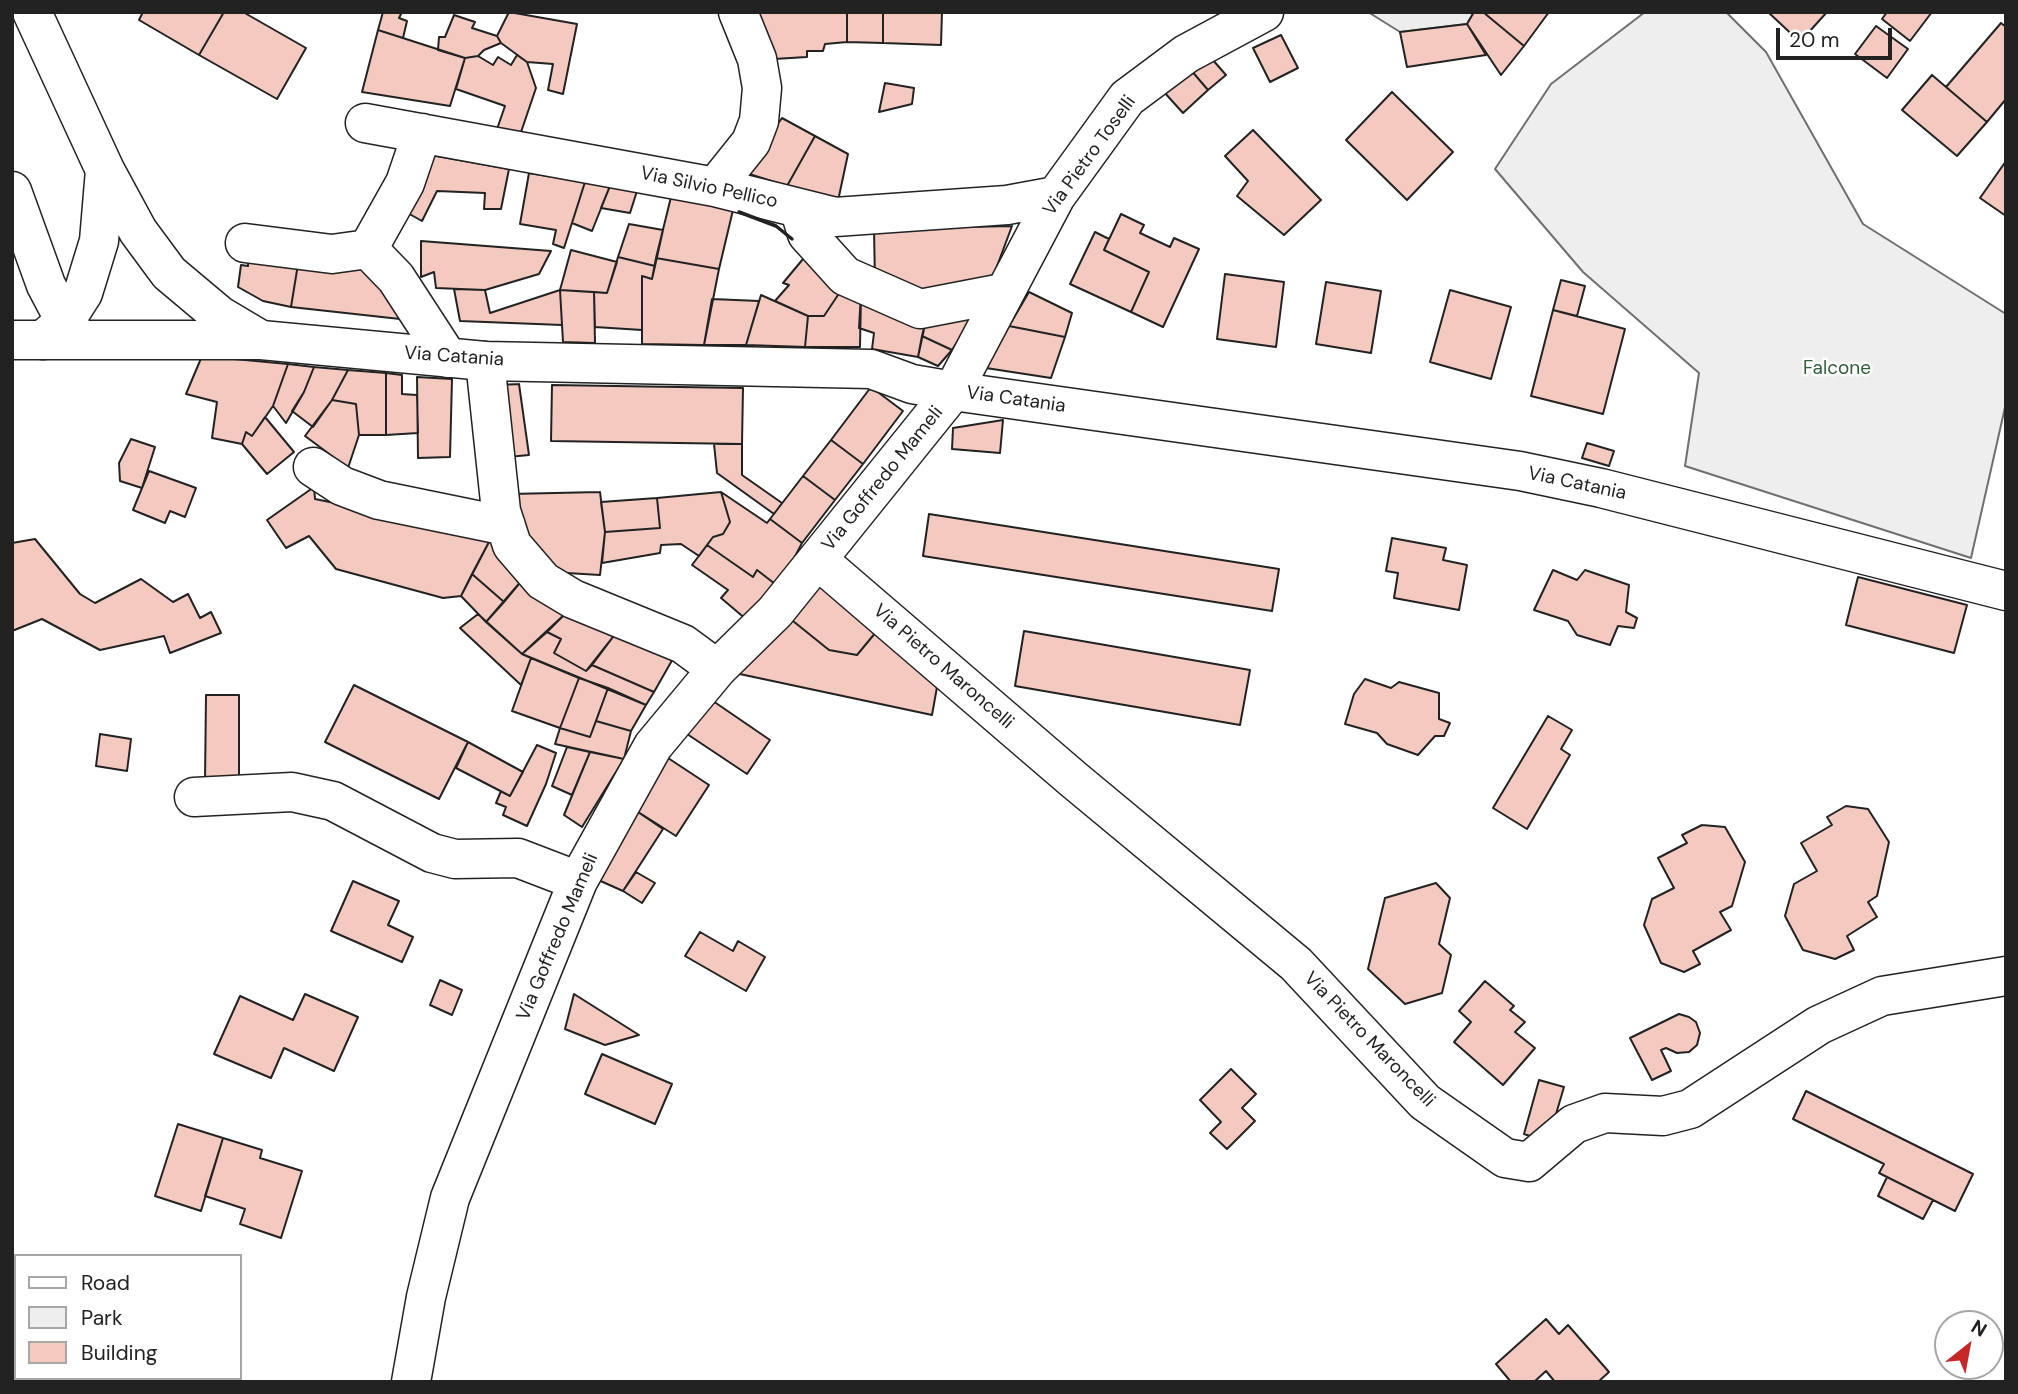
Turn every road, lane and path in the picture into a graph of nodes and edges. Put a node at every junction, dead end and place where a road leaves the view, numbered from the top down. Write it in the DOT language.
graph roads {
  1 [pos="32,12"];
  2 [pos="738,12"];
  3 [pos="1245,16"];
  4 [pos="365,124"];
  5 [pos="422,133"];
  6 [pos="105,170"];
  7 [pos="715,187"];
  8 [pos="12,191"];
  9 [pos="1056,196"];
  10 [pos="799,208"];
  11 [pos="245,243"];
  12 [pos="368,249"];
  13 [pos="1003,293"];
  14 [pos="50,335"];
  15 [pos="261,340"];
  16 [pos="448,358"];
  17 [pos="485,361"];
  18 [pos="953,391"];
  19 [pos="313,467"];
  20 [pos="506,526"];
  21 [pos="818,560"];
  22 [pos="2006,592"];
  23 [pos="717,669"];
  24 [pos="194,797"];
  25 [pos="578,881"];
  26 [pos="2006,976"];
  27 [pos="411,1382"];
  1 -- 6 [label="street"];
  2 -- 7 [label="street"];
  3 -- 9 [label="street, Via Pietro Toselli"];
  4 -- 5 [label="street, Via Silvio Pellico"];
  5 -- 7 [label="street, Via Silvio Pellico"];
  5 -- 12 [label="street"];
  6 -- 14 [label="street"];
  6 -- 15 [label="street"];
  7 -- 10 [label="street, Via Silvio Pellico"];
  8 -- 14 [label="street"];
  9 -- 10 [label="street, Via Silvio Pellico"];
  9 -- 13 [label="street, Via Pietro Toselli"];
  10 -- 13 [label="street"];
  11 -- 12 [label="street"];
  12 -- 16 [label="street"];
  13 -- 18 [label="street, Via Pietro Toselli"];
  14 -- 15 [label="street, Via Catania"];
  15 -- 16 [label="street, Via Catania"];
  16 -- 17 [label="street, Via Catania"];
  17 -- 18 [label="street, Via Catania"];
  17 -- 20 [label="street"];
  18 -- 21 [label="street, Via Goffredo Mameli"];
  18 -- 22 [label="street, Via Catania"];
  19 -- 20 [label="street"];
  20 -- 23 [label="street"];
  21 -- 23 [label="street, Via Goffredo Mameli"];
  21 -- 26 [label="street, Via Pietro Maroncelli"];
  23 -- 25 [label="street, Via Goffredo Mameli"];
  24 -- 25 [label="street"];
  25 -- 27 [label="street, Via Goffredo Mameli"];
}
